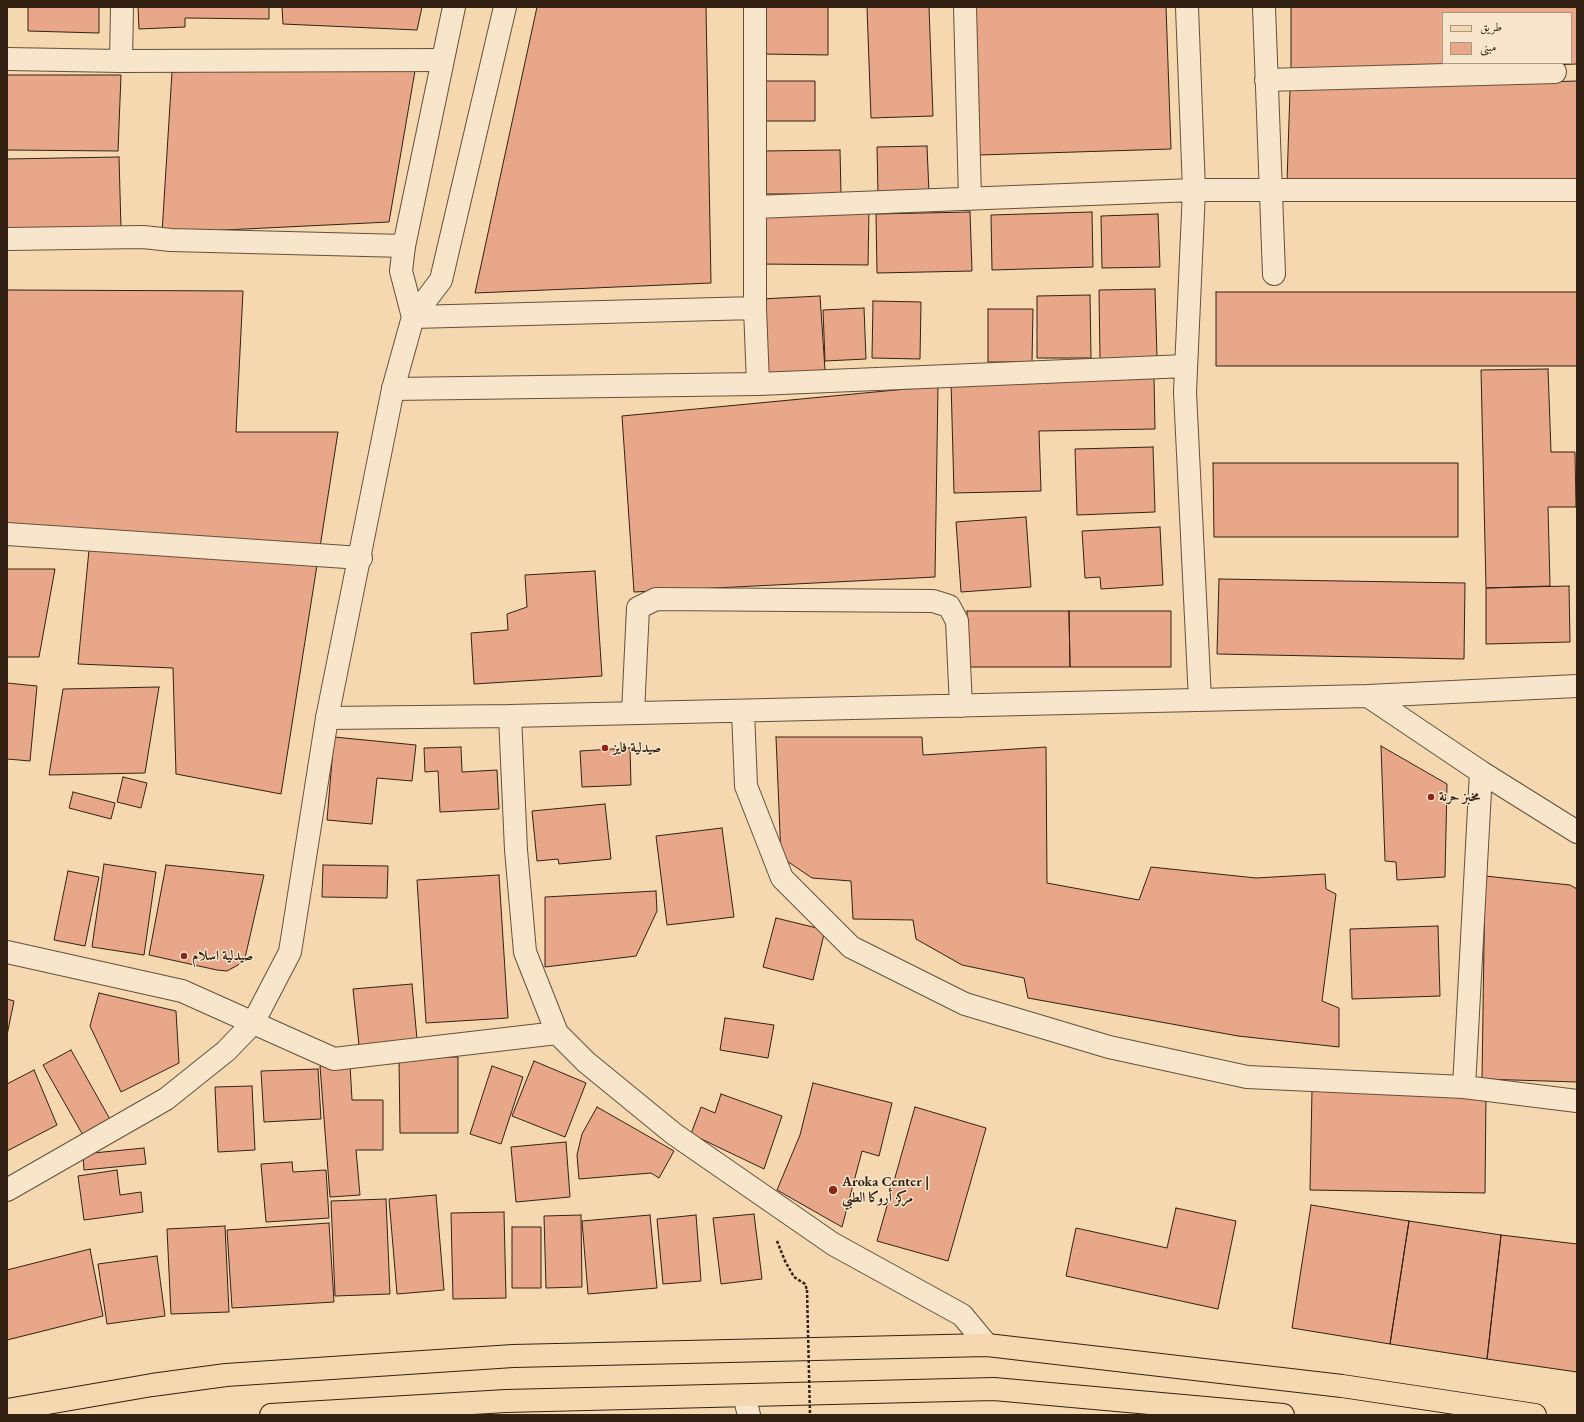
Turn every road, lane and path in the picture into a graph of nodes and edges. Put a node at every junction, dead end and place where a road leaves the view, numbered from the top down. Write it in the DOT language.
graph roads {
  1 [pos="122,7"];
  2 [pos="454,7"];
  3 [pos="505,7"];
  4 [pos="755,7"];
  5 [pos="964,7"];
  6 [pos="1187,7"];
  7 [pos="1264,7"];
  8 [pos="7,59"];
  9 [pos="442,60"];
  10 [pos="121,61"];
  11 [pos="1555,72"];
  12 [pos="1266,80"];
  13 [pos="1194,190"];
  14 [pos="1272,190"];
  15 [pos="1577,190"];
  16 [pos="970,199"];
  17 [pos="755,206"];
  18 [pos="7,239"];
  19 [pos="404,246"];
  20 [pos="1274,274"];
  21 [pos="755,308"];
  22 [pos="413,317"];
  23 [pos="1186,366"];
  24 [pos="758,384"];
  25 [pos="393,389"];
  26 [pos="7,534"];
  27 [pos="361,558"];
  28 [pos="1577,686"];
  29 [pos="1368,696"];
  30 [pos="1200,700"];
  31 [pos="960,706"];
  32 [pos="743,711"];
  33 [pos="633,713"];
  34 [pos="510,716"];
  35 [pos="327,718"];
  36 [pos="1481,772"];
  37 [pos="1577,832"];
  38 [pos="7,952"];
  39 [pos="253,1023"];
  40 [pos="557,1033"];
  41 [pos="1464,1087"];
  42 [pos="1577,1101"];
  43 [pos="7,1190"];
  44 [pos="782,1209"];
  45 [pos="987,1345"];
  46 [pos="746,1406"];
  47 [pos="7,1410"];
  48 [pos="271,1415"];
  49 [pos="810,1415"];
  50 [pos="1284,1415"];
  51 [pos="1535,1415"];
  1 -- 10 [label="street"];
  2 -- 9 [label="street"];
  3 -- 22 [label="street"];
  4 -- 17 [label="street"];
  5 -- 16 [label="street"];
  6 -- 13 [label="street"];
  7 -- 12 [label="street"];
  8 -- 10 [label="street"];
  9 -- 10 [label="street"];
  9 -- 19 [label="street"];
  11 -- 12 [label="street"];
  12 -- 14 [label="street"];
  13 -- 14 [label="street"];
  13 -- 16 [label="street"];
  13 -- 23 [label="street"];
  14 -- 15 [label="street"];
  14 -- 20 [label="street"];
  16 -- 17 [label="street"];
  17 -- 21 [label="street"];
  18 -- 19 [label="street"];
  19 -- 22 [label="street"];
  21 -- 22 [label="street"];
  21 -- 24 [label="street"];
  22 -- 25 [label="street"];
  23 -- 24 [label="street"];
  23 -- 30 [label="street"];
  24 -- 25 [label="street"];
  25 -- 27 [label="street"];
  26 -- 27 [label="street"];
  27 -- 35 [label="street"];
  28 -- 29 [label="street"];
  29 -- 30 [label="street"];
  29 -- 36 [label="street"];
  30 -- 31 [label="street"];
  31 -- 32 [label="street"];
  31 -- 33 [label="street"];
  32 -- 33 [label="street"];
  32 -- 41 [label="street"];
  33 -- 34 [label="street"];
  34 -- 35 [label="street"];
  34 -- 40 [label="street"];
  35 -- 39 [label="street"];
  36 -- 37 [label="street"];
  36 -- 41 [label="street"];
  38 -- 39 [label="street"];
  39 -- 40 [label="street"];
  39 -- 43 [label="street"];
  40 -- 44 [label="street"];
  41 -- 42 [label="street"];
  44 -- 45 [label="street"];
  44 -- 49 [label="path, bridge"];
  45 -- 47 [label="main road"];
  45 -- 51 [label="main road"];
  46 -- 48 [label="main road"];
  46 -- 50 [label="main road"];
}
